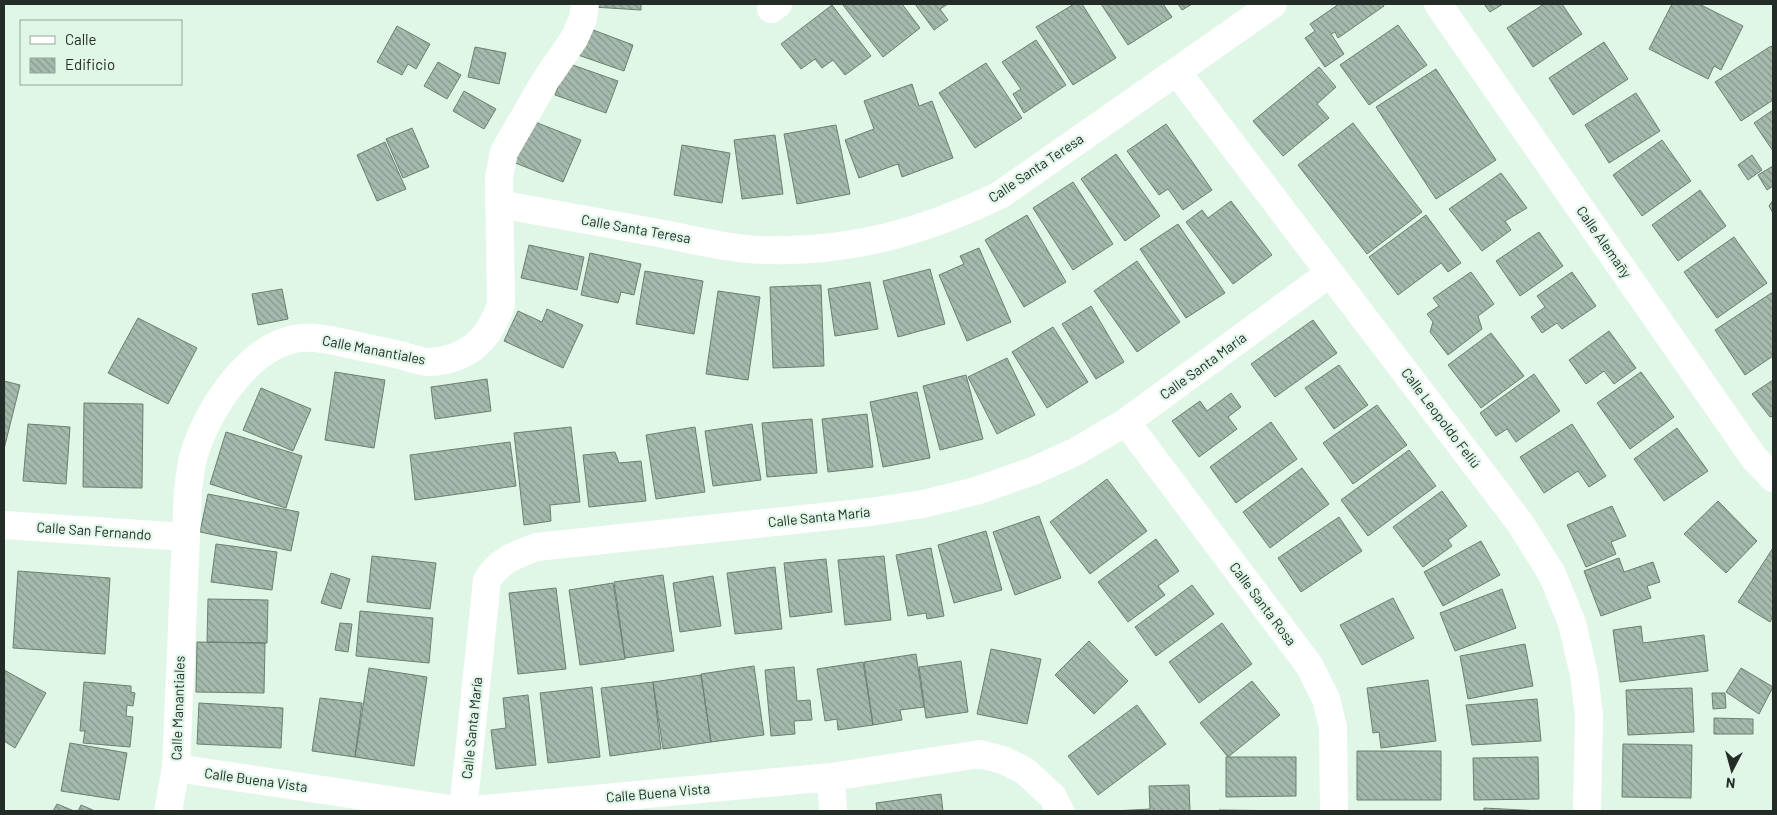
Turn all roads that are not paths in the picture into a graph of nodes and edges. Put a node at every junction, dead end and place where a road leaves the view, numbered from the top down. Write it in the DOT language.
graph roads {
  1 [pos="585,4"];
  2 [pos="1273,4"];
  3 [pos="1438,4"];
  4 [pos="1177,72"];
  5 [pos="500,204"];
  6 [pos="1330,273"];
  7 [pos="1126,422"];
  8 [pos="1773,478"];
  9 [pos="4,526"];
  10 [pos="185,537"];
  11 [pos="176,768"];
  12 [pos="831,777"];
  13 [pos="168,811"];
  14 [pos="463,811"];
  15 [pos="833,811"];
  16 [pos="1060,811"];
  17 [pos="1334,811"];
  18 [pos="1587,811"];
  1 -- 5 [label="street, Calle Manantiales"];
  2 -- 4 [label="street, Calle Santa Teresa"];
  3 -- 8 [label="street, Calle Alemañy"];
  4 -- 5 [label="street, Calle Santa Teresa"];
  4 -- 6 [label="street, Calle Leopoldo Feliú"];
  5 -- 10 [label="street, Calle Manantiales"];
  6 -- 7 [label="street, Calle Santa María"];
  6 -- 18 [label="street, Calle Leopoldo Feliú"];
  7 -- 14 [label="street, Calle Santa María"];
  7 -- 17 [label="street, Calle Santa Rosa"];
  9 -- 10 [label="street, Calle San Fernando"];
  10 -- 11 [label="street, Calle Manantiales"];
  11 -- 13 [label="street, Calle Manantiales"];
  11 -- 14 [label="street, Calle Buena Vista"];
  12 -- 14 [label="street, Calle Buena Vista"];
  12 -- 15 [label="street"];
  12 -- 16 [label="street, Calle Buena Vista"];
}
